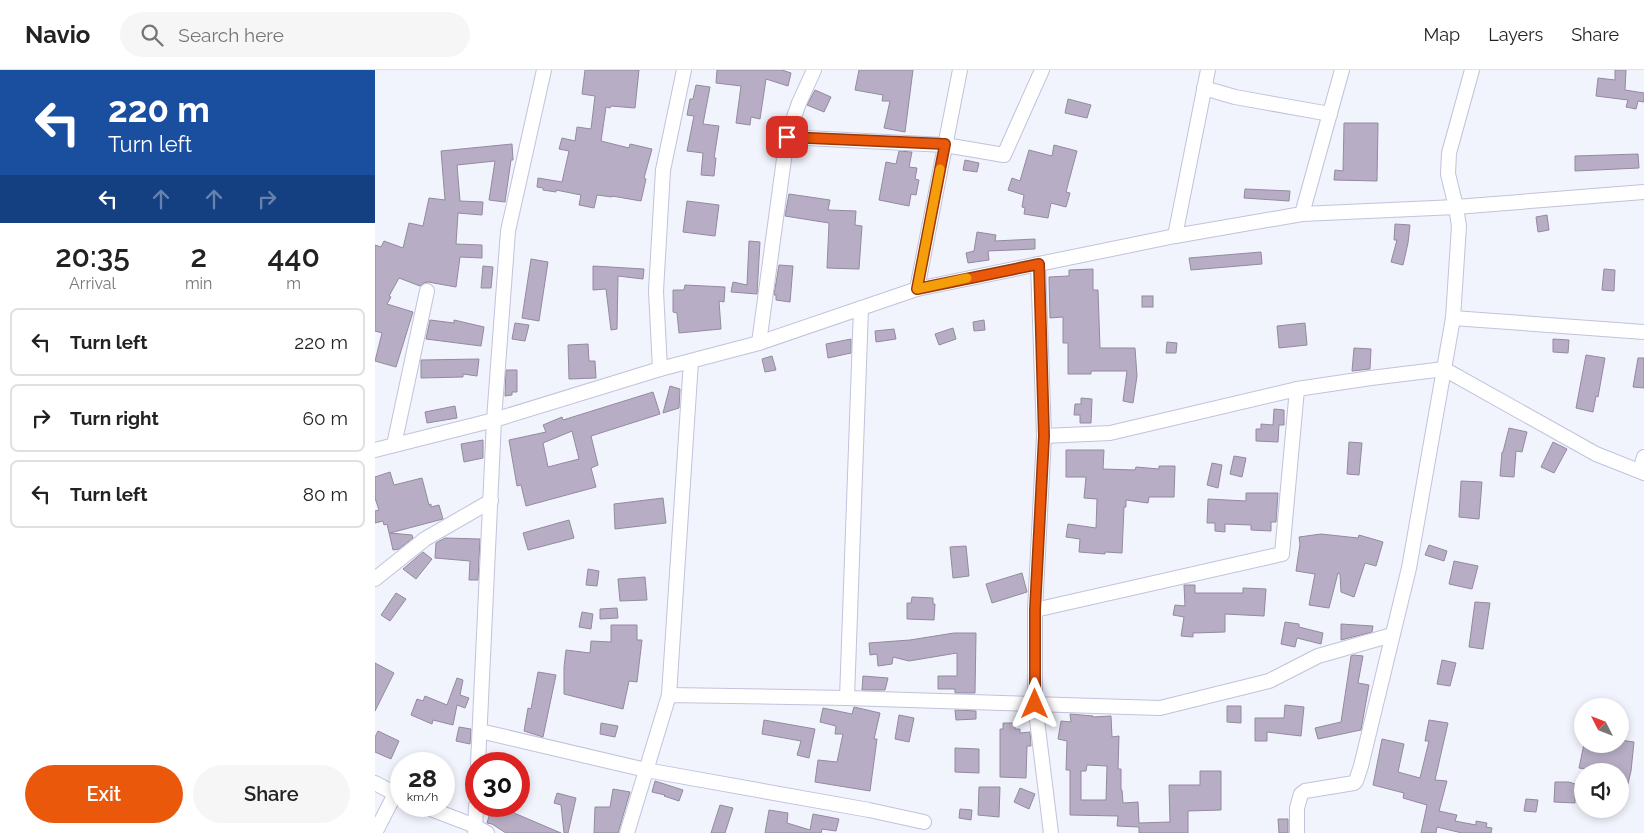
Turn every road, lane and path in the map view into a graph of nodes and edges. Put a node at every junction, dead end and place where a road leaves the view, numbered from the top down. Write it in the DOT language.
graph roads {
  1 [pos="544,70"];
  2 [pos="684,70"];
  3 [pos="814,70"];
  4 [pos="960,70"];
  5 [pos="1042,70"];
  6 [pos="1207,70"];
  7 [pos="1342,70"];
  8 [pos="1472,70"];
  9 [pos="1204,88"];
  10 [pos="1330,114"];
  11 [pos="787,137"];
  12 [pos="945,144"];
  13 [pos="1644,192"];
  14 [pos="1457,207"];
  15 [pos="1302,214"];
  16 [pos="1175,236"];
  17 [pos="1039,264"];
  18 [pos="917,289"];
  19 [pos="427,291"];
  20 [pos="861,308"];
  21 [pos="1453,318"];
  22 [pos="1644,332"];
  23 [pos="759,344"];
  24 [pos="691,361"];
  25 [pos="660,369"];
  26 [pos="1444,369"];
  27 [pos="1297,389"];
  28 [pos="494,420"];
  29 [pos="1044,436"];
  30 [pos="394,445"];
  31 [pos="375,450"];
  32 [pos="1644,457"];
  33 [pos="1642,472"];
  34 [pos="491,501"];
  35 [pos="375,579"];
  36 [pos="1035,610"];
  37 [pos="1392,635"];
  38 [pos="669,695"];
  39 [pos="847,698"];
  40 [pos="1035,704"];
  41 [pos="480,732"];
  42 [pos="479,752"];
  43 [pos="646,770"];
  44 [pos="375,784"];
  45 [pos="390,791"];
  46 [pos="390,808"];
  47 [pos="448,817"];
  48 [pos="477,817"];
  49 [pos="924,822"];
  50 [pos="479,831"];
  51 [pos="375,833"];
  52 [pos="627,833"];
  53 [pos="1051,833"];
  54 [pos="1297,833"];
  1 -- 28 [label="street"];
  2 -- 25 [label="street"];
  3 -- 11 [label="street"];
  4 -- 12 [label="street"];
  5 -- 12 [label="street"];
  6 -- 9 [label="street"];
  7 -- 10 [label="street"];
  8 -- 14 [label="street"];
  9 -- 10 [label="street"];
  9 -- 16 [label="street"];
  10 -- 15 [label="street"];
  11 -- 12 [label="street"];
  11 -- 23 [label="street"];
  12 -- 18 [label="street"];
  13 -- 14 [label="street"];
  14 -- 15 [label="street"];
  14 -- 21 [label="street"];
  15 -- 16 [label="street"];
  16 -- 17 [label="street"];
  17 -- 18 [label="street"];
  17 -- 29 [label="street"];
  18 -- 20 [label="street"];
  19 -- 30 [label="street"];
  20 -- 23 [label="street"];
  20 -- 39 [label="street"];
  21 -- 22 [label="street"];
  21 -- 26 [label="street"];
  23 -- 24 [label="street"];
  24 -- 25 [label="street"];
  24 -- 38 [label="street"];
  25 -- 28 [label="street"];
  26 -- 27 [label="street"];
  26 -- 33 [label="street"];
  26 -- 37 [label="street"];
  27 -- 29 [label="street"];
  27 -- 36 [label="street"];
  28 -- 30 [label="street"];
  28 -- 34 [label="street"];
  29 -- 36 [label="street"];
  30 -- 31 [label="street"];
  32 -- 33 [label="street"];
  34 -- 35 [label="street"];
  34 -- 41 [label="street"];
  36 -- 40 [label="street"];
  37 -- 40 [label="street"];
  37 -- 54 [label="street"];
  38 -- 39 [label="street"];
  38 -- 43 [label="street"];
  39 -- 40 [label="street"];
  40 -- 53 [label="street"];
  41 -- 42 [label="street"];
  41 -- 43 [label="street"];
  43 -- 49 [label="street"];
  43 -- 52 [label="street"];
  44 -- 45 [label="street"];
  46 -- 51 [label="street"];
  47 -- 50 [label="street"];
  48 -- 50 [label="street"];
}
